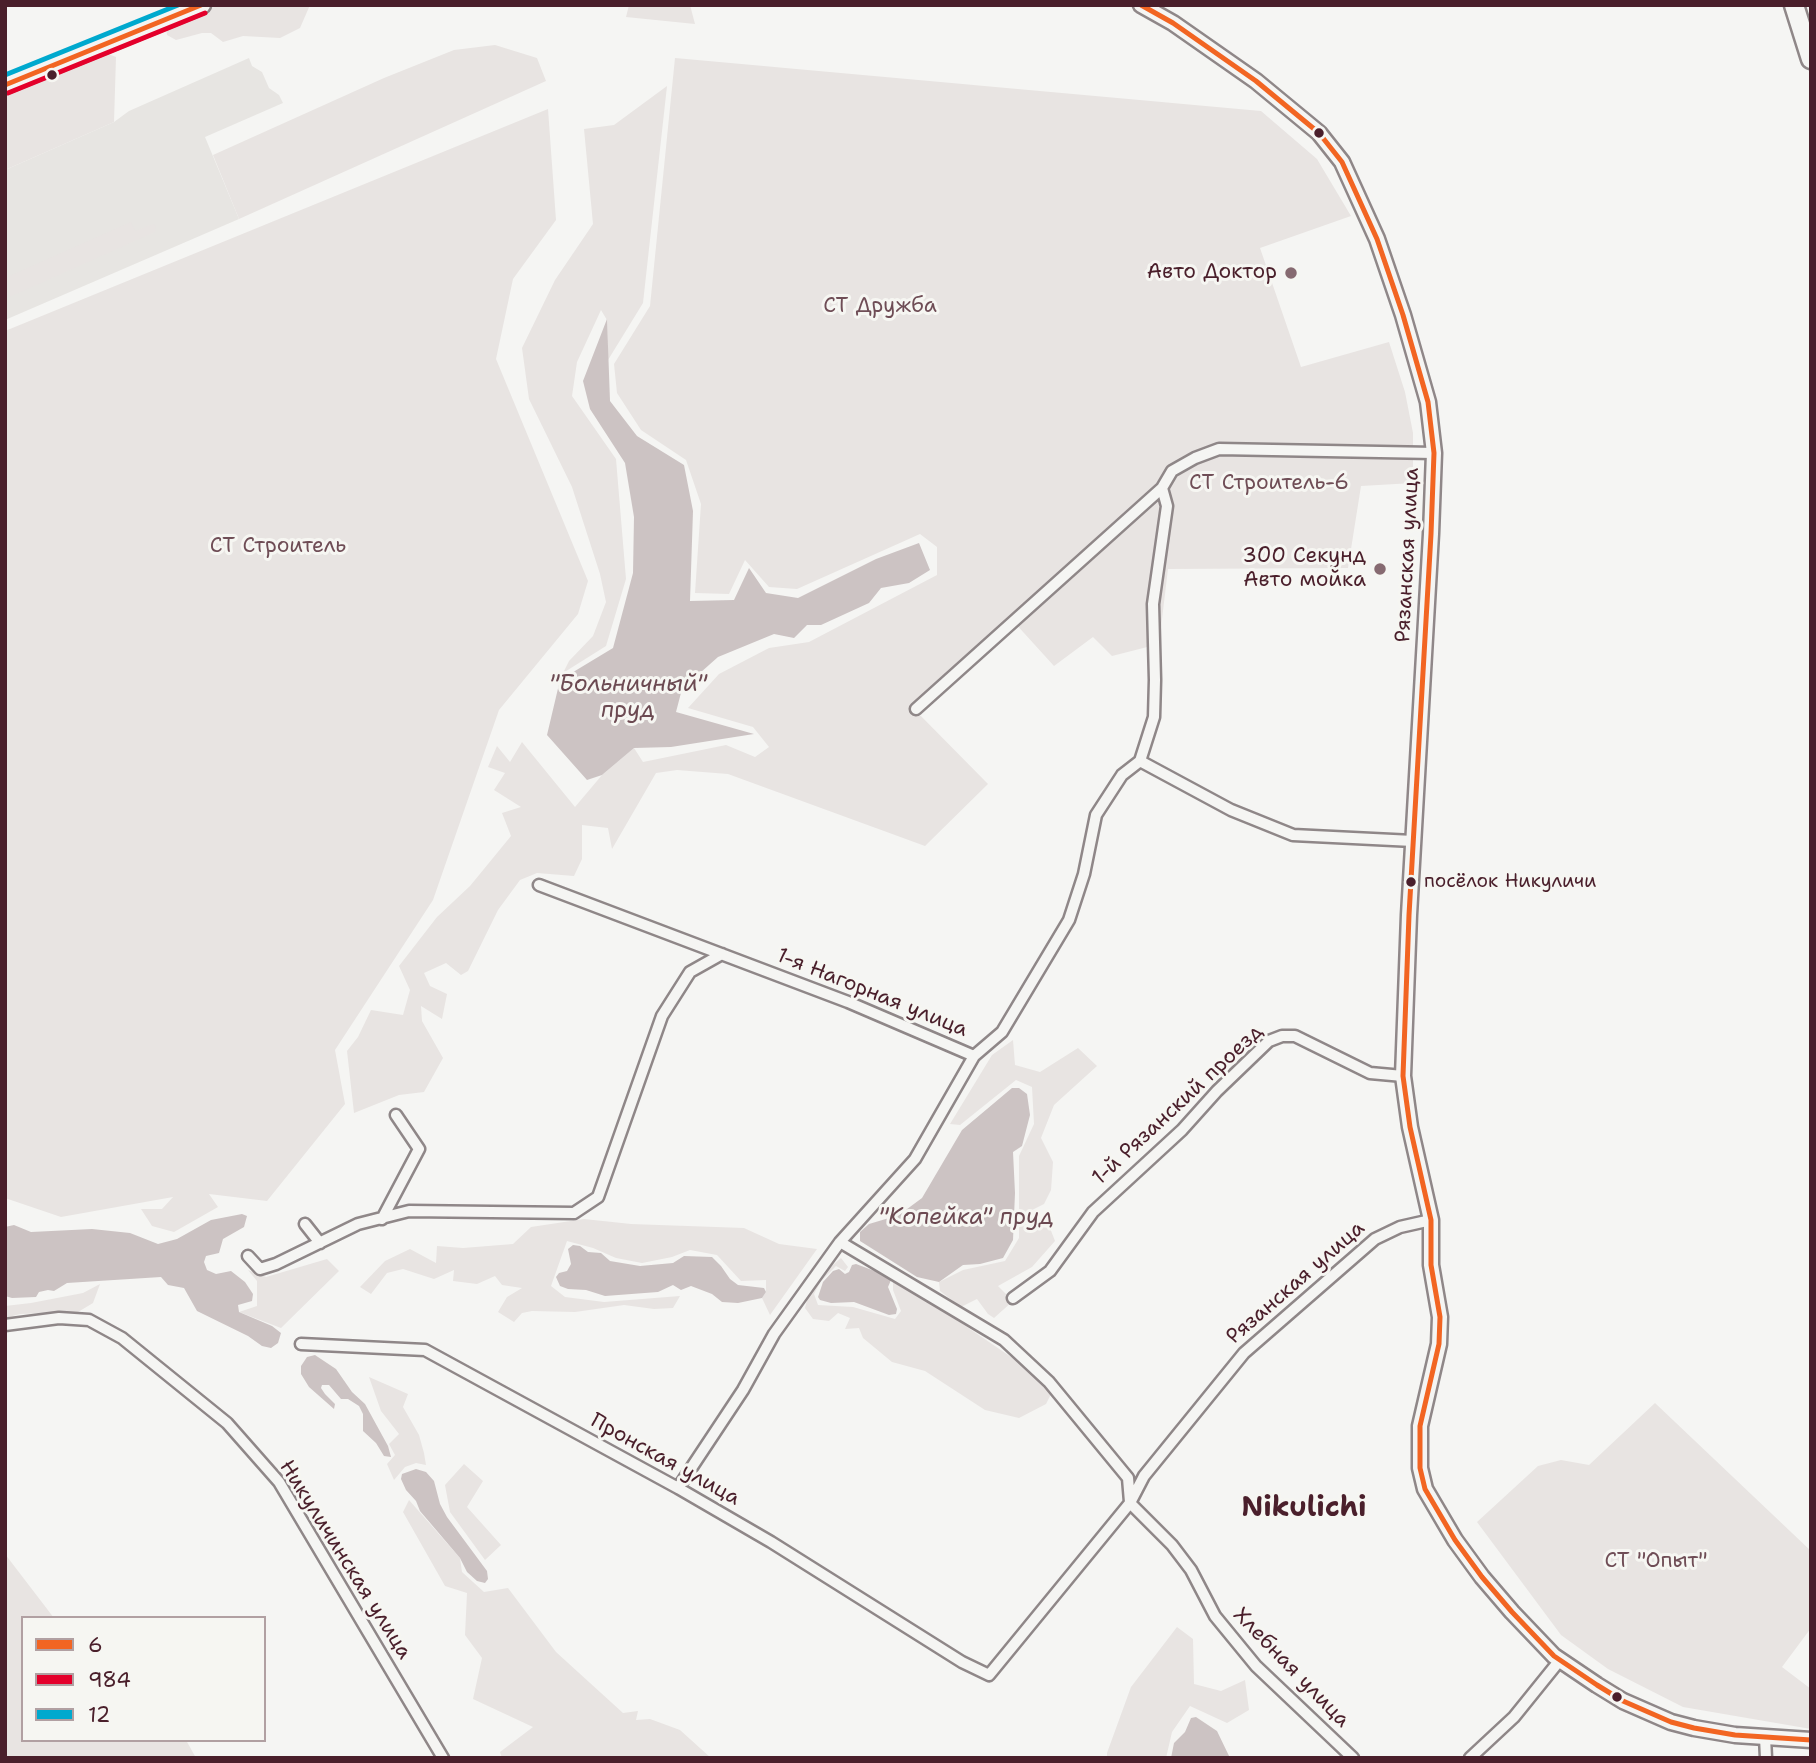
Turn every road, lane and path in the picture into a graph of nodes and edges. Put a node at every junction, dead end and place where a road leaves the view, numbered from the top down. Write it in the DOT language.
graph roads {
  1 [pos="176,5"];
  2 [pos="202,5"];
  3 [pos="1141,5"];
  4 [pos="1794,5"];
  5 [pos="1811,59"];
  6 [pos="5,74"];
  7 [pos="5,85"];
  8 [pos="1434,453"];
  9 [pos="1162,488"];
  10 [pos="916,709"];
  11 [pos="1140,761"];
  12 [pos="1413,841"];
  13 [pos="539,885"];
  14 [pos="722,954"];
  15 [pos="974,1056"];
  16 [pos="1403,1076"];
  17 [pos="396,1115"];
  18 [pos="382,1219"];
  19 [pos="1431,1220"];
  20 [pos="305,1224"];
  21 [pos="839,1242"];
  22 [pos="320,1243"];
  23 [pos="248,1256"];
  24 [pos="1013,1298"];
  25 [pos="9,1324"];
  26 [pos="301,1344"];
  27 [pos="678,1488"];
  28 [pos="1130,1503"];
  29 [pos="1560,1660"];
  30 [pos="989,1675"];
  31 [pos="1765,1737"];
  32 [pos="1811,1740"];
  33 [pos="443,1758"];
  34 [pos="1353,1758"];
  35 [pos="1470,1758"];
  36 [pos="1766,1758"];
  1 -- 6 [label="main road"];
  2 -- 7 [label="main road"];
  3 -- 8 [label="street, Рязанская улица"];
  4 -- 5 [label="highway"];
  8 -- 9 [label="street"];
  8 -- 12 [label="street, Рязанская улица"];
  9 -- 10 [label="street"];
  9 -- 11 [label="street"];
  11 -- 12 [label="street"];
  11 -- 15 [label="street"];
  12 -- 16 [label="street, Рязанская улица"];
  13 -- 14 [label="street, 1-я Нагорная улица"];
  14 -- 15 [label="street, 1-я Нагорная улица"];
  14 -- 18 [label="street"];
  15 -- 21 [label="street, 1-я Нагорная улица"];
  16 -- 19 [label="street, Рязанская улица"];
  16 -- 24 [label="street, 1-й Рязанский проезд"];
  17 -- 18 [label="street"];
  18 -- 22 [label="street"];
  19 -- 28 [label="street, Рязанская улица"];
  19 -- 29 [label="street, Рязанская улица"];
  20 -- 22 [label="street"];
  21 -- 27 [label="street, 1-я Нагорная улица"];
  21 -- 28 [label="street"];
  22 -- 23 [label="street"];
  25 -- 33 [label="street, Никуличинская улица"];
  26 -- 27 [label="street, Пронская улица"];
  27 -- 30 [label="street, Пронская улица"];
  28 -- 30 [label="street, Рязанская улица"];
  28 -- 34 [label="street, Хлебная улица"];
  29 -- 31 [label="street, Рязанская улица"];
  29 -- 35 [label="street"];
  31 -- 32 [label="street, Рязанская улица"];
  31 -- 36 [label="street"];
}
